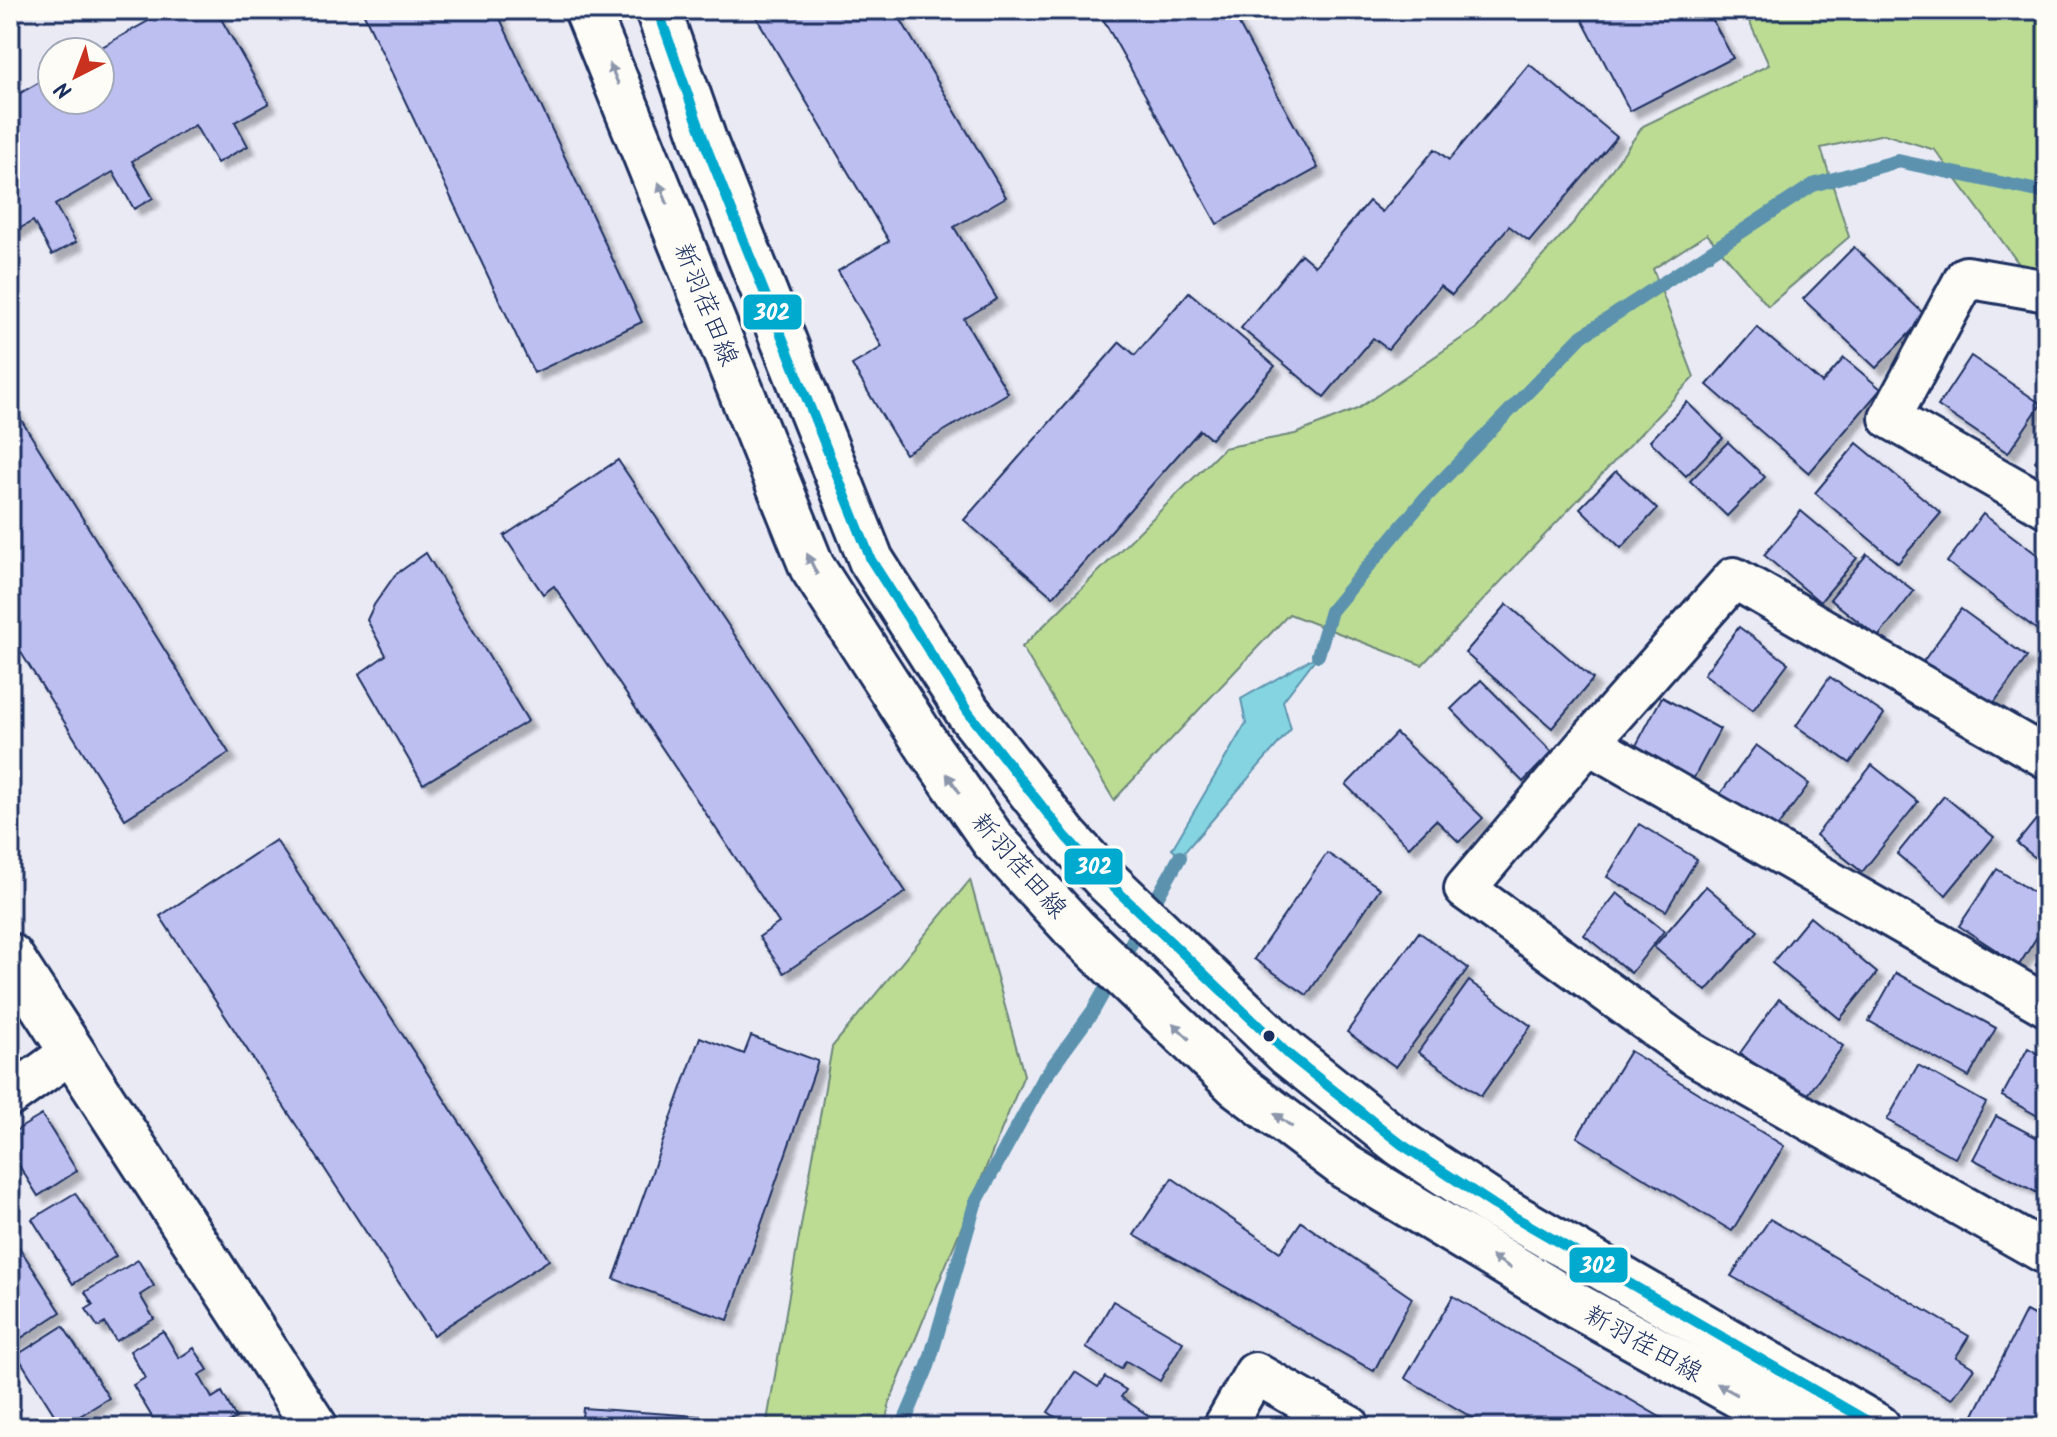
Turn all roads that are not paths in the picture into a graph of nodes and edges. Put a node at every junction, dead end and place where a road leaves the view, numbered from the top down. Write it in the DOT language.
graph roads {
  1 [pos="587,10"];
  2 [pos="658,10"];
  3 [pos="2047,291"];
  4 [pos="2047,507"];
  5 [pos="1588,743"];
  6 [pos="2047,758"];
  7 [pos="10,956"];
  8 [pos="2047,1006"];
  9 [pos="70,1053"];
  10 [pos="10,1096"];
  11 [pos="2047,1254"];
  12 [pos="315,1427"];
  13 [pos="1224,1427"];
  14 [pos="1350,1427"];
  15 [pos="1796,1427"];
  16 [pos="1878,1427"];
  15 -- 1 [label="street, 新羽荏田線, one-way"];
  2 -- 16 [label="street, 新羽荏田線"];
  3 -- 4 [label="street"];
  5 -- 6 [label="street"];
  5 -- 8 [label="street"];
  5 -- 11 [label="street"];
  7 -- 9 [label="street"];
  9 -- 10 [label="street"];
  9 -- 12 [label="street"];
  13 -- 14 [label="street"];
}
